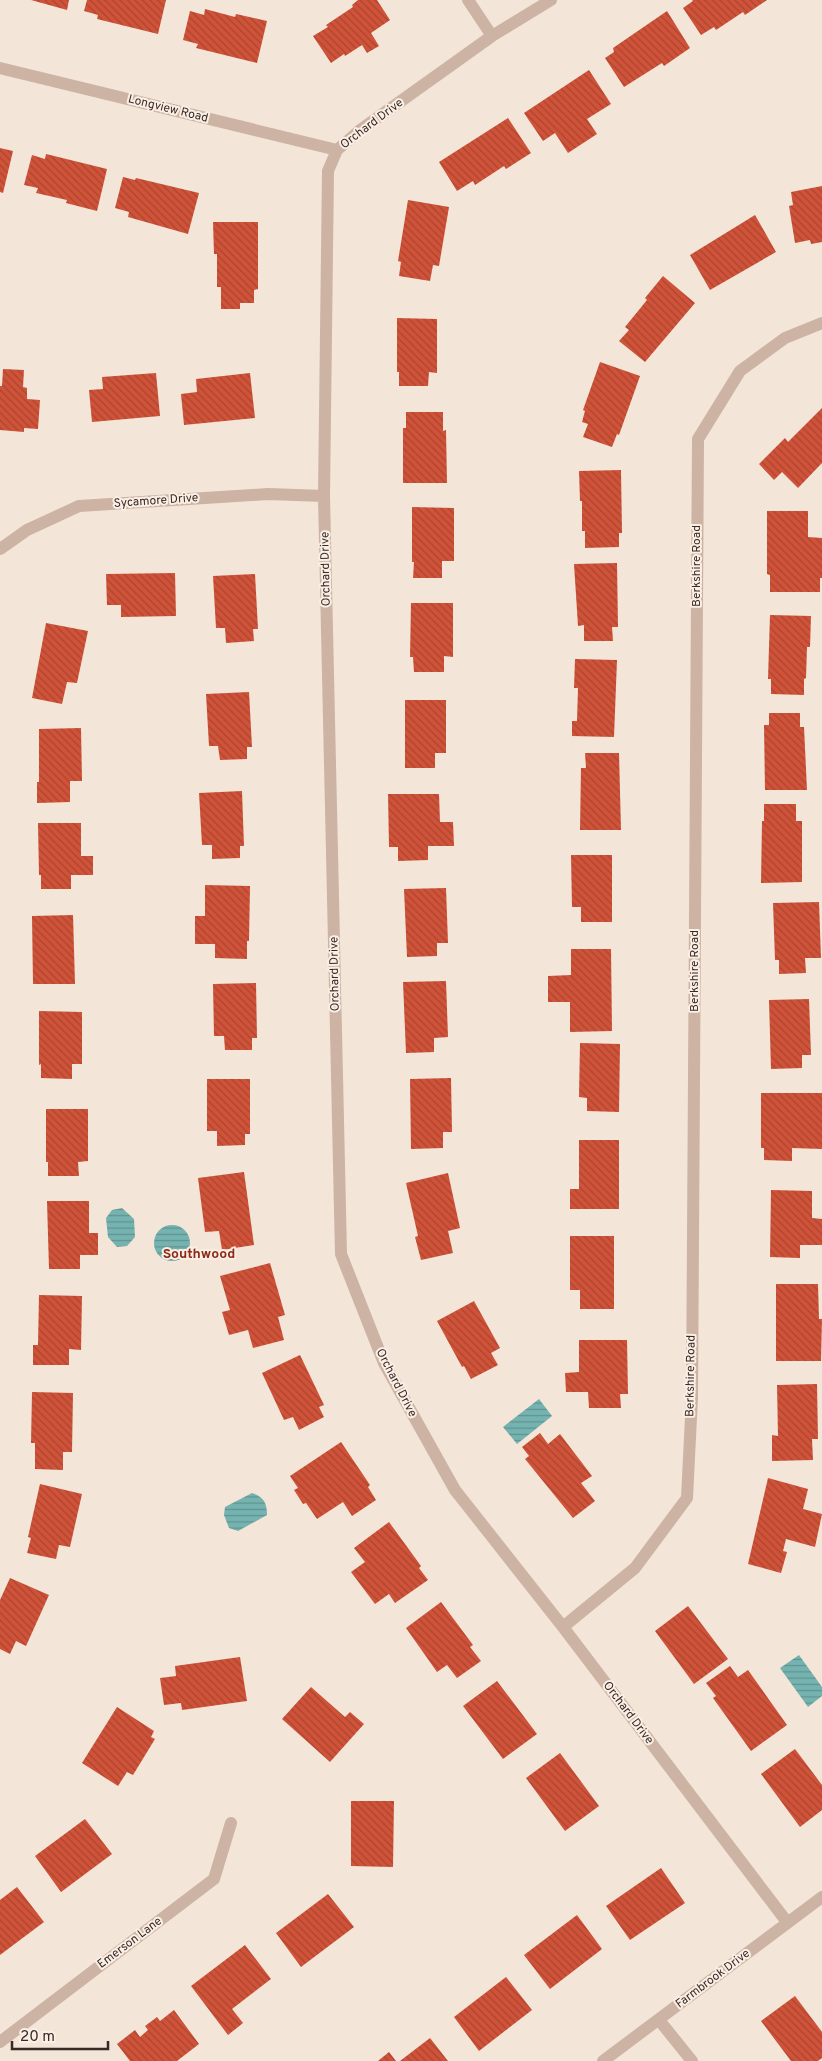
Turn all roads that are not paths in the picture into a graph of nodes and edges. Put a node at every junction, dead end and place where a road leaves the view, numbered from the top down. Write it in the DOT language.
graph roads {
  1 [pos="468,0"];
  2 [pos="551,0"];
  3 [pos="492,36"];
  4 [pos="0,68"];
  5 [pos="337,150"];
  6 [pos="822,323"];
  7 [pos="324,496"];
  8 [pos="0,547"];
  9 [pos="563,1627"];
  10 [pos="231,1822"];
  11 [pos="822,1897"];
  12 [pos="787,1922"];
  13 [pos="659,2020"];
  14 [pos="0,2042"];
  15 [pos="603,2061"];
  16 [pos="692,2061"];
  1 -- 3 [label="street"];
  2 -- 3 [label="street, Orchard Drive"];
  3 -- 5 [label="street, Orchard Drive"];
  4 -- 5 [label="street, Longview Road"];
  5 -- 7 [label="street, Orchard Drive"];
  6 -- 9 [label="street, Berkshire Road"];
  7 -- 8 [label="street, Sycamore Drive"];
  7 -- 9 [label="street, Orchard Drive"];
  9 -- 12 [label="street, Orchard Drive"];
  10 -- 14 [label="street, Emerson Lane"];
  11 -- 12 [label="street, Farmbrook Drive"];
  12 -- 13 [label="street, Farmbrook Drive"];
  13 -- 15 [label="street, Farmbrook Drive"];
  13 -- 16 [label="street"];
}
